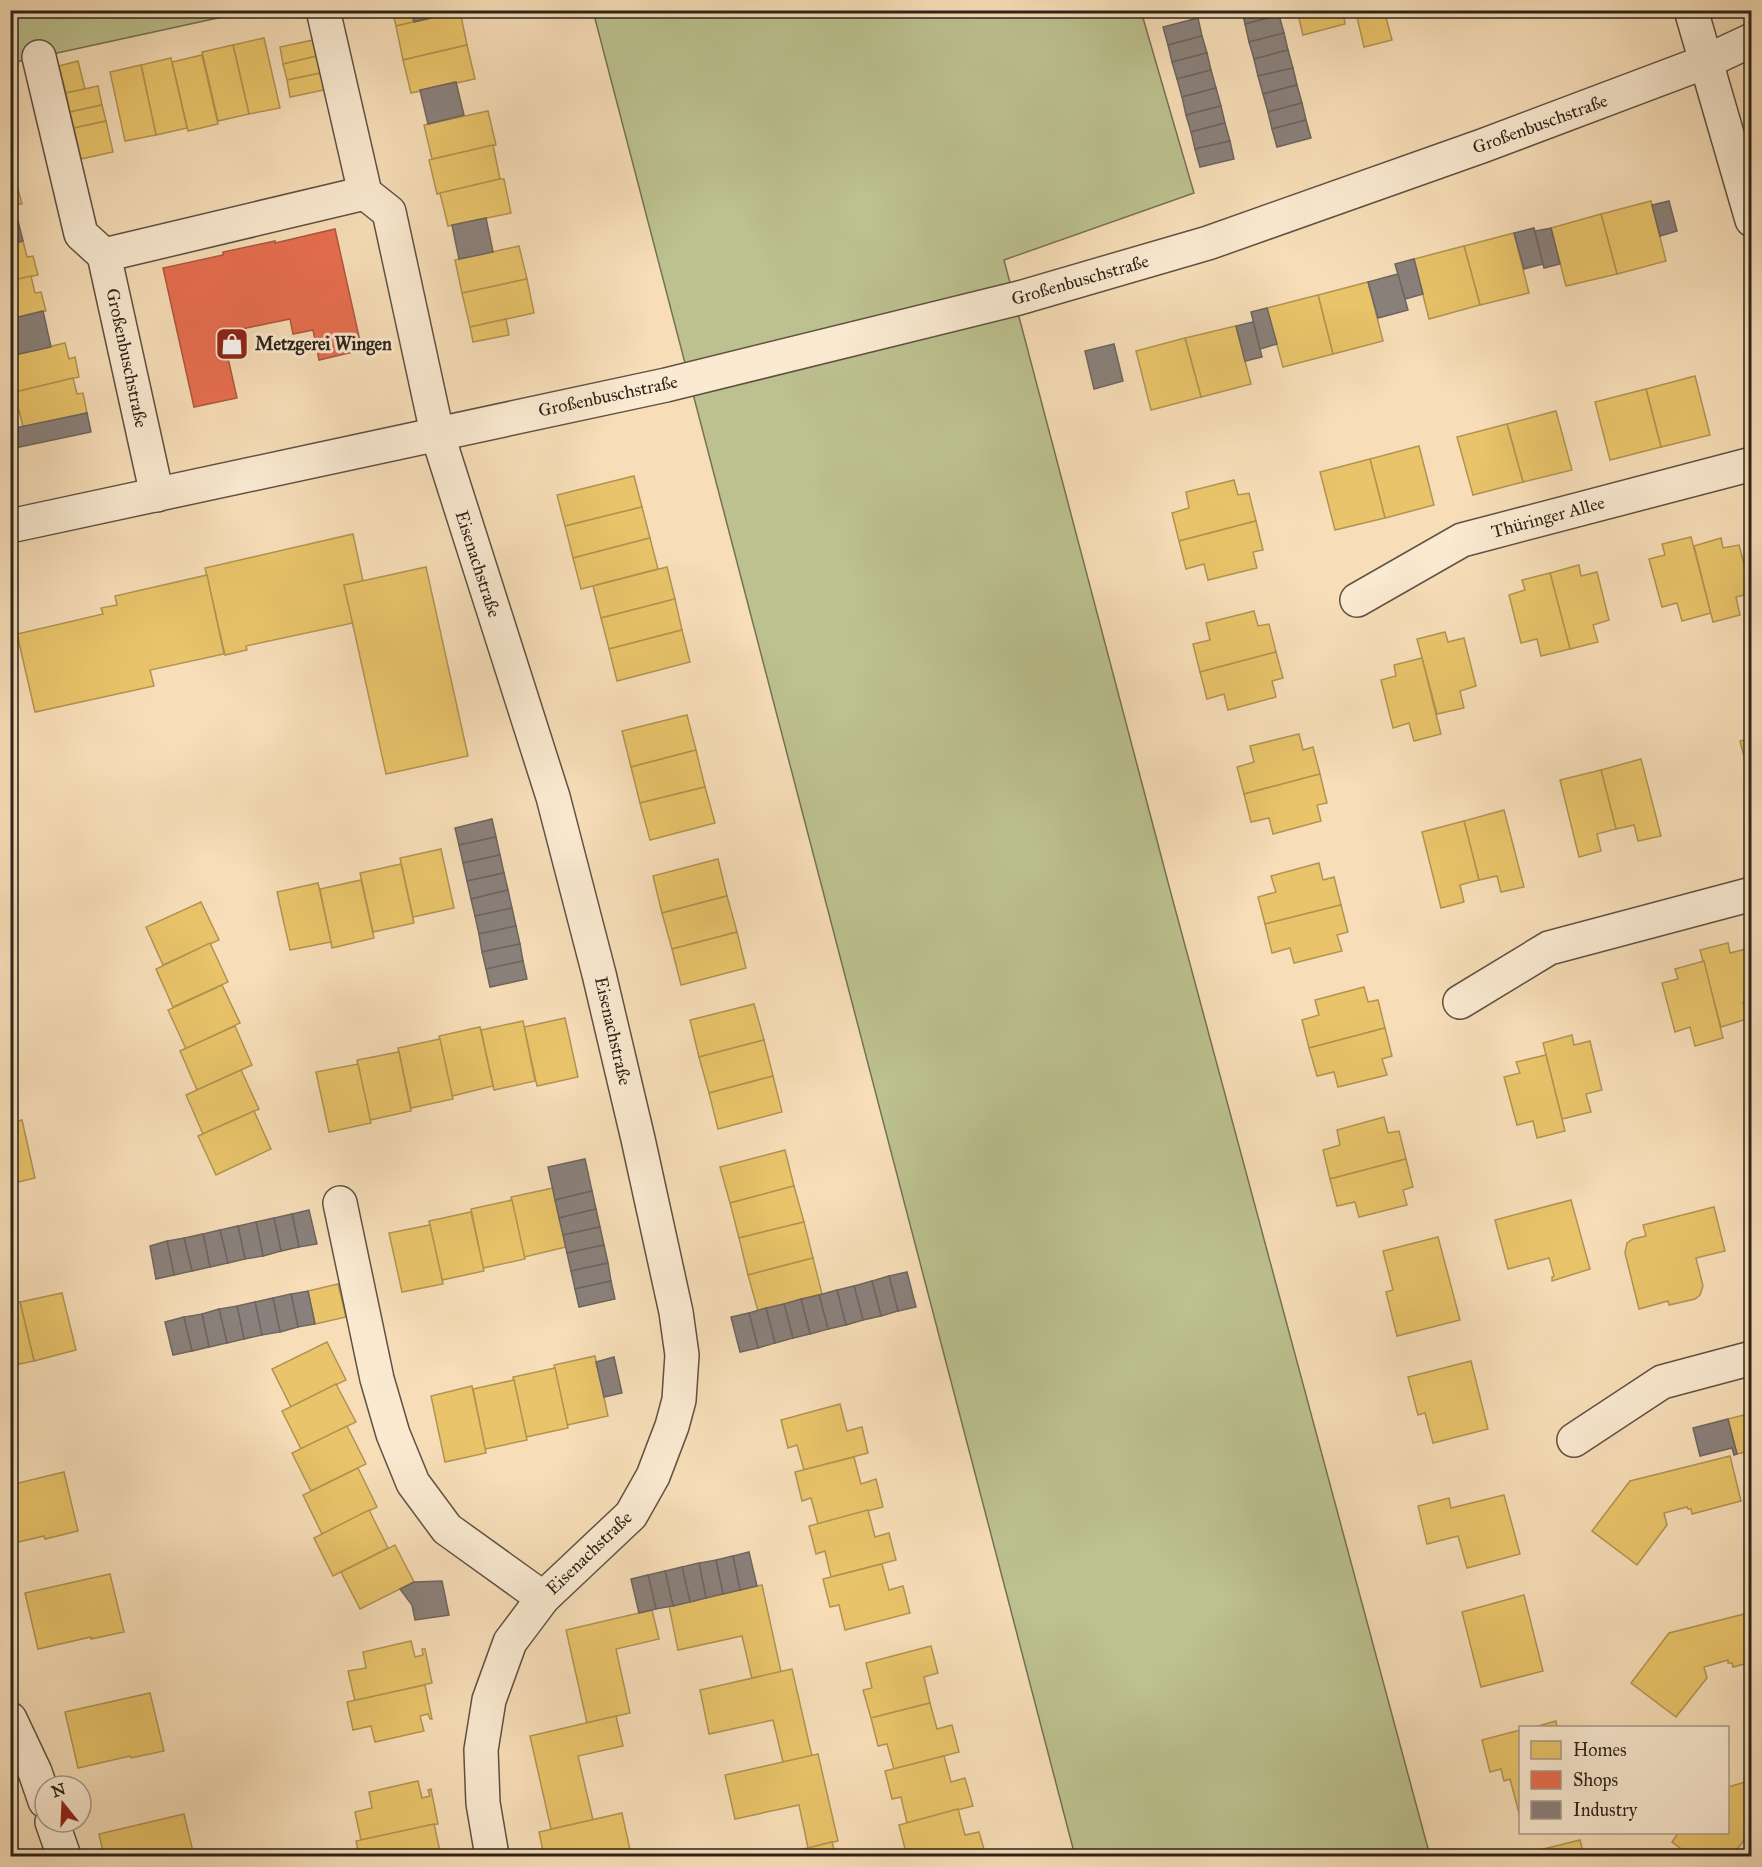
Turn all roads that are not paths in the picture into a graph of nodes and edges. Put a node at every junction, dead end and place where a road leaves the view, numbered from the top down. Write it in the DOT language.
graph roads {
  1 [pos="323,10"];
  2 [pos="1690,10"];
  3 [pos="1752,40"];
  4 [pos="39,57"];
  5 [pos="1705,62"];
  6 [pos="365,193"];
  7 [pos="1752,220"];
  8 [pos="104,255"];
  9 [pos="437,433"];
  10 [pos="1752,464"];
  11 [pos="157,495"];
  12 [pos="10,526"];
  13 [pos="1357,600"];
  14 [pos="1752,894"];
  15 [pos="1460,1002"];
  16 [pos="340,1203"];
  17 [pos="1752,1358"];
  18 [pos="1574,1440"];
  19 [pos="543,1598"];
  20 [pos="10,1719"];
  21 [pos="36,1774"];
  22 [pos="56,1834"];
  23 [pos="64,1857"];
  24 [pos="492,1857"];
  1 -- 6 [label="street"];
  2 -- 5 [label="street"];
  3 -- 5 [label="street, Großenbuschstraße"];
  4 -- 8 [label="street"];
  5 -- 7 [label="street"];
  5 -- 9 [label="street, Großenbuschstraße"];
  6 -- 8 [label="street"];
  6 -- 9 [label="street"];
  8 -- 11 [label="street, Großenbuschstraße"];
  9 -- 11 [label="street, Großenbuschstraße"];
  9 -- 19 [label="street, Eisenachstraße"];
  10 -- 13 [label="street, Thüringer Allee"];
  11 -- 12 [label="street, Großenbuschstraße"];
  14 -- 15 [label="street"];
  16 -- 19 [label="street, Eisenachstraße"];
  17 -- 18 [label="street"];
  19 -- 24 [label="street, Eisenachstraße"];
  20 -- 21 [label="street"];
  22 -- 23 [label="street"];
}
